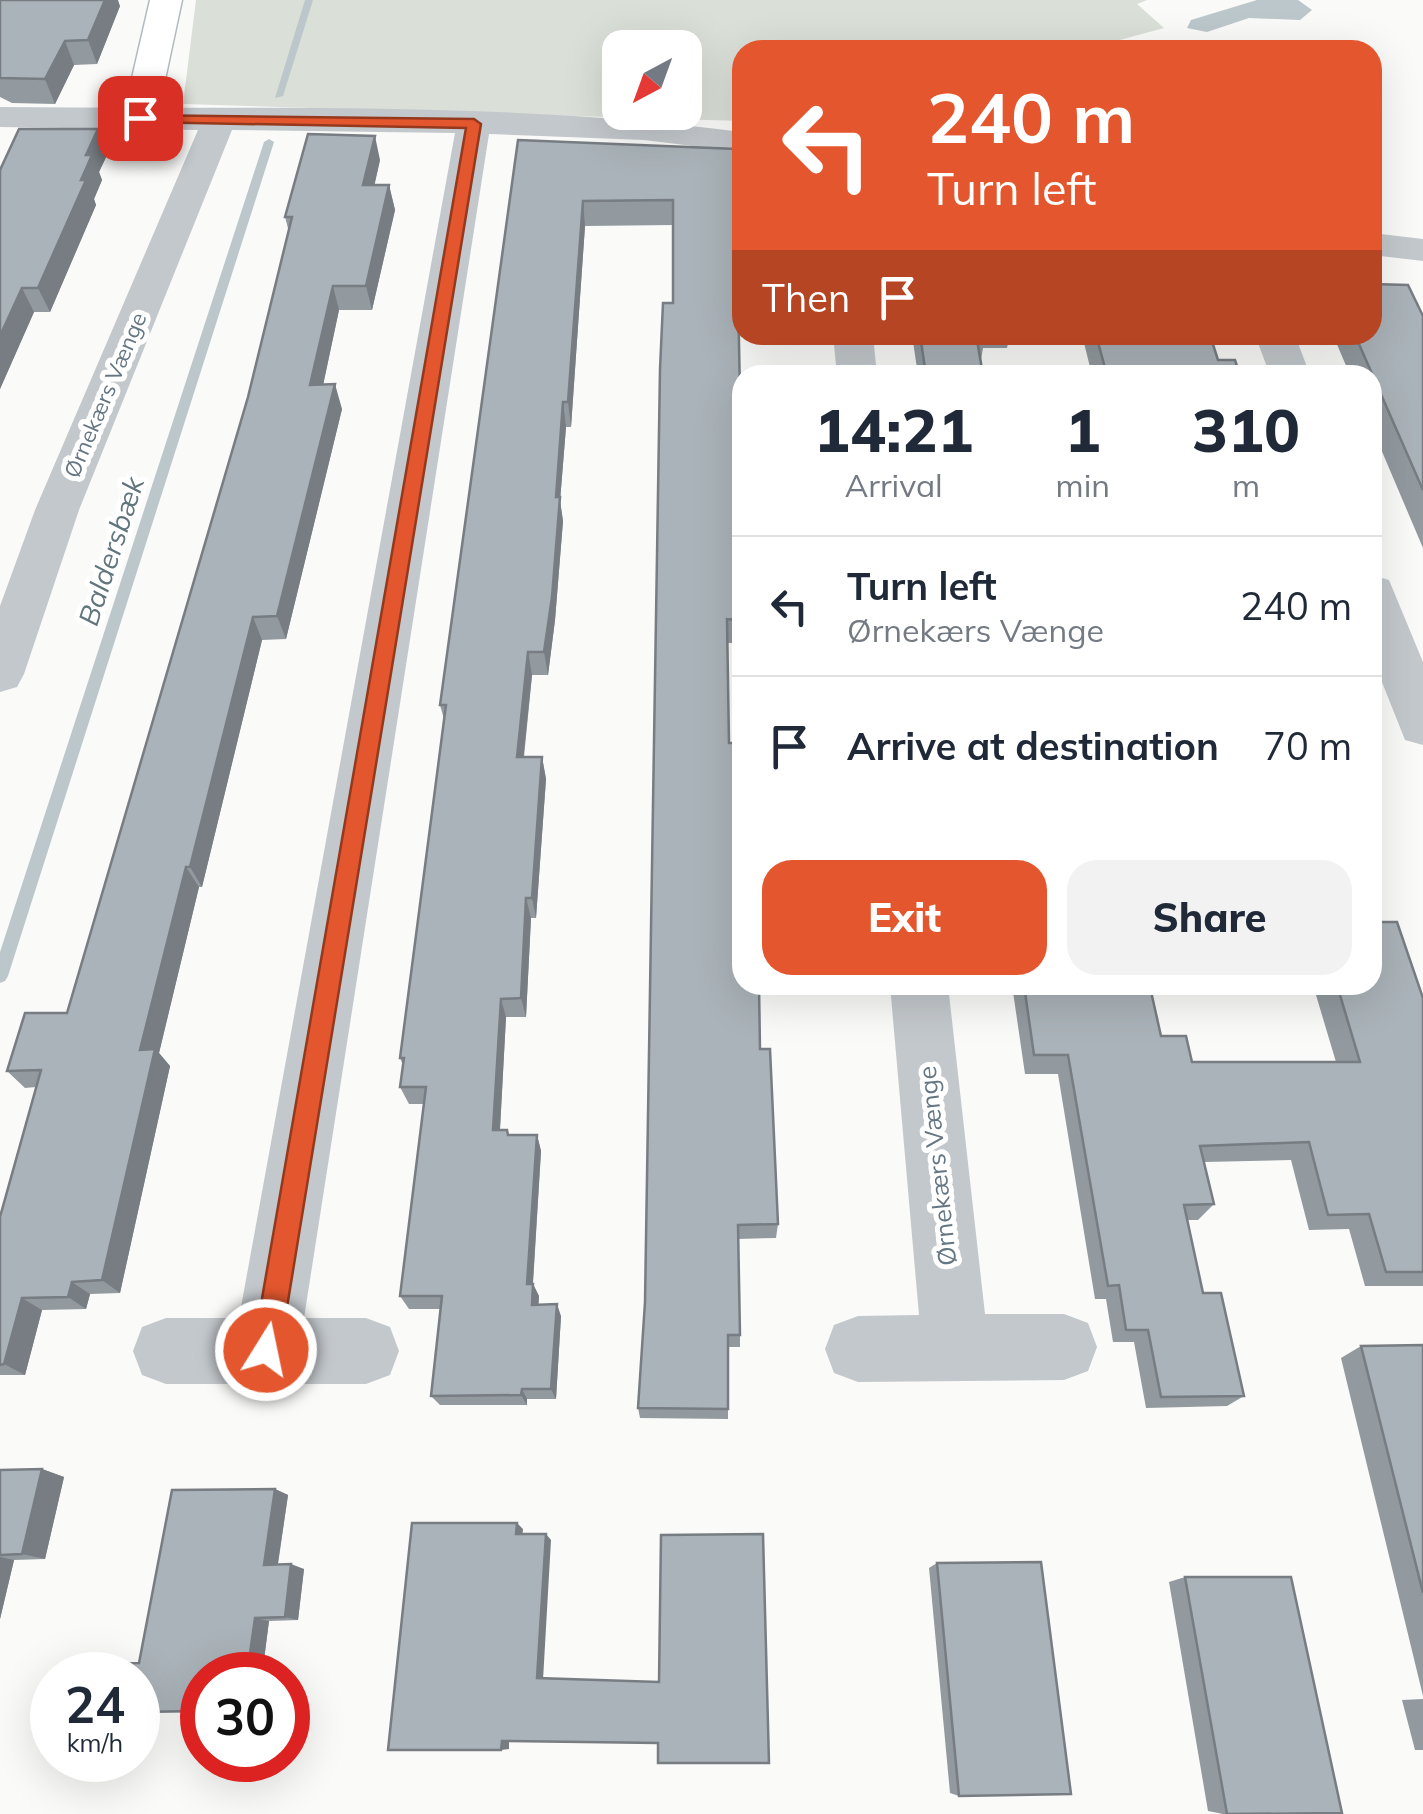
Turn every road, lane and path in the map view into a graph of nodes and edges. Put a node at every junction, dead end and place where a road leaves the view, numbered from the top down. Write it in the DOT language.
graph roads {
  1 [pos="166,0"];
  2 [pos="0,117"];
  3 [pos="140,118"];
  4 [pos="219,120"];
  5 [pos="474,124"];
  6 [pos="732,141"];
  7 [pos="1382,245"];
  8 [pos="1423,250"];
  9 [pos="1382,618"];
  10 [pos="0,674"];
  11 [pos="1423,726"];
  12 [pos="920,995"];
  13 [pos="1064,1346"];
  14 [pos="955,1348"];
  15 [pos="858,1349"];
  16 [pos="166,1350"];
  17 [pos="266,1350"];
  18 [pos="366,1351"];
  1 -- 3 [label="street"];
  2 -- 3 [label="street"];
  3 -- 4 [label="street"];
  4 -- 5 [label="street"];
  4 -- 10 [label="street, Ørnekærs Vænge"];
  5 -- 6 [label="street"];
  5 -- 17 [label="street"];
  7 -- 8 [label="street"];
  9 -- 11 [label="street"];
  12 -- 14 [label="street, Ørnekærs Vænge"];
  13 -- 14 [label="street"];
  14 -- 15 [label="street"];
  16 -- 17 [label="street"];
  17 -- 18 [label="street"];
}
